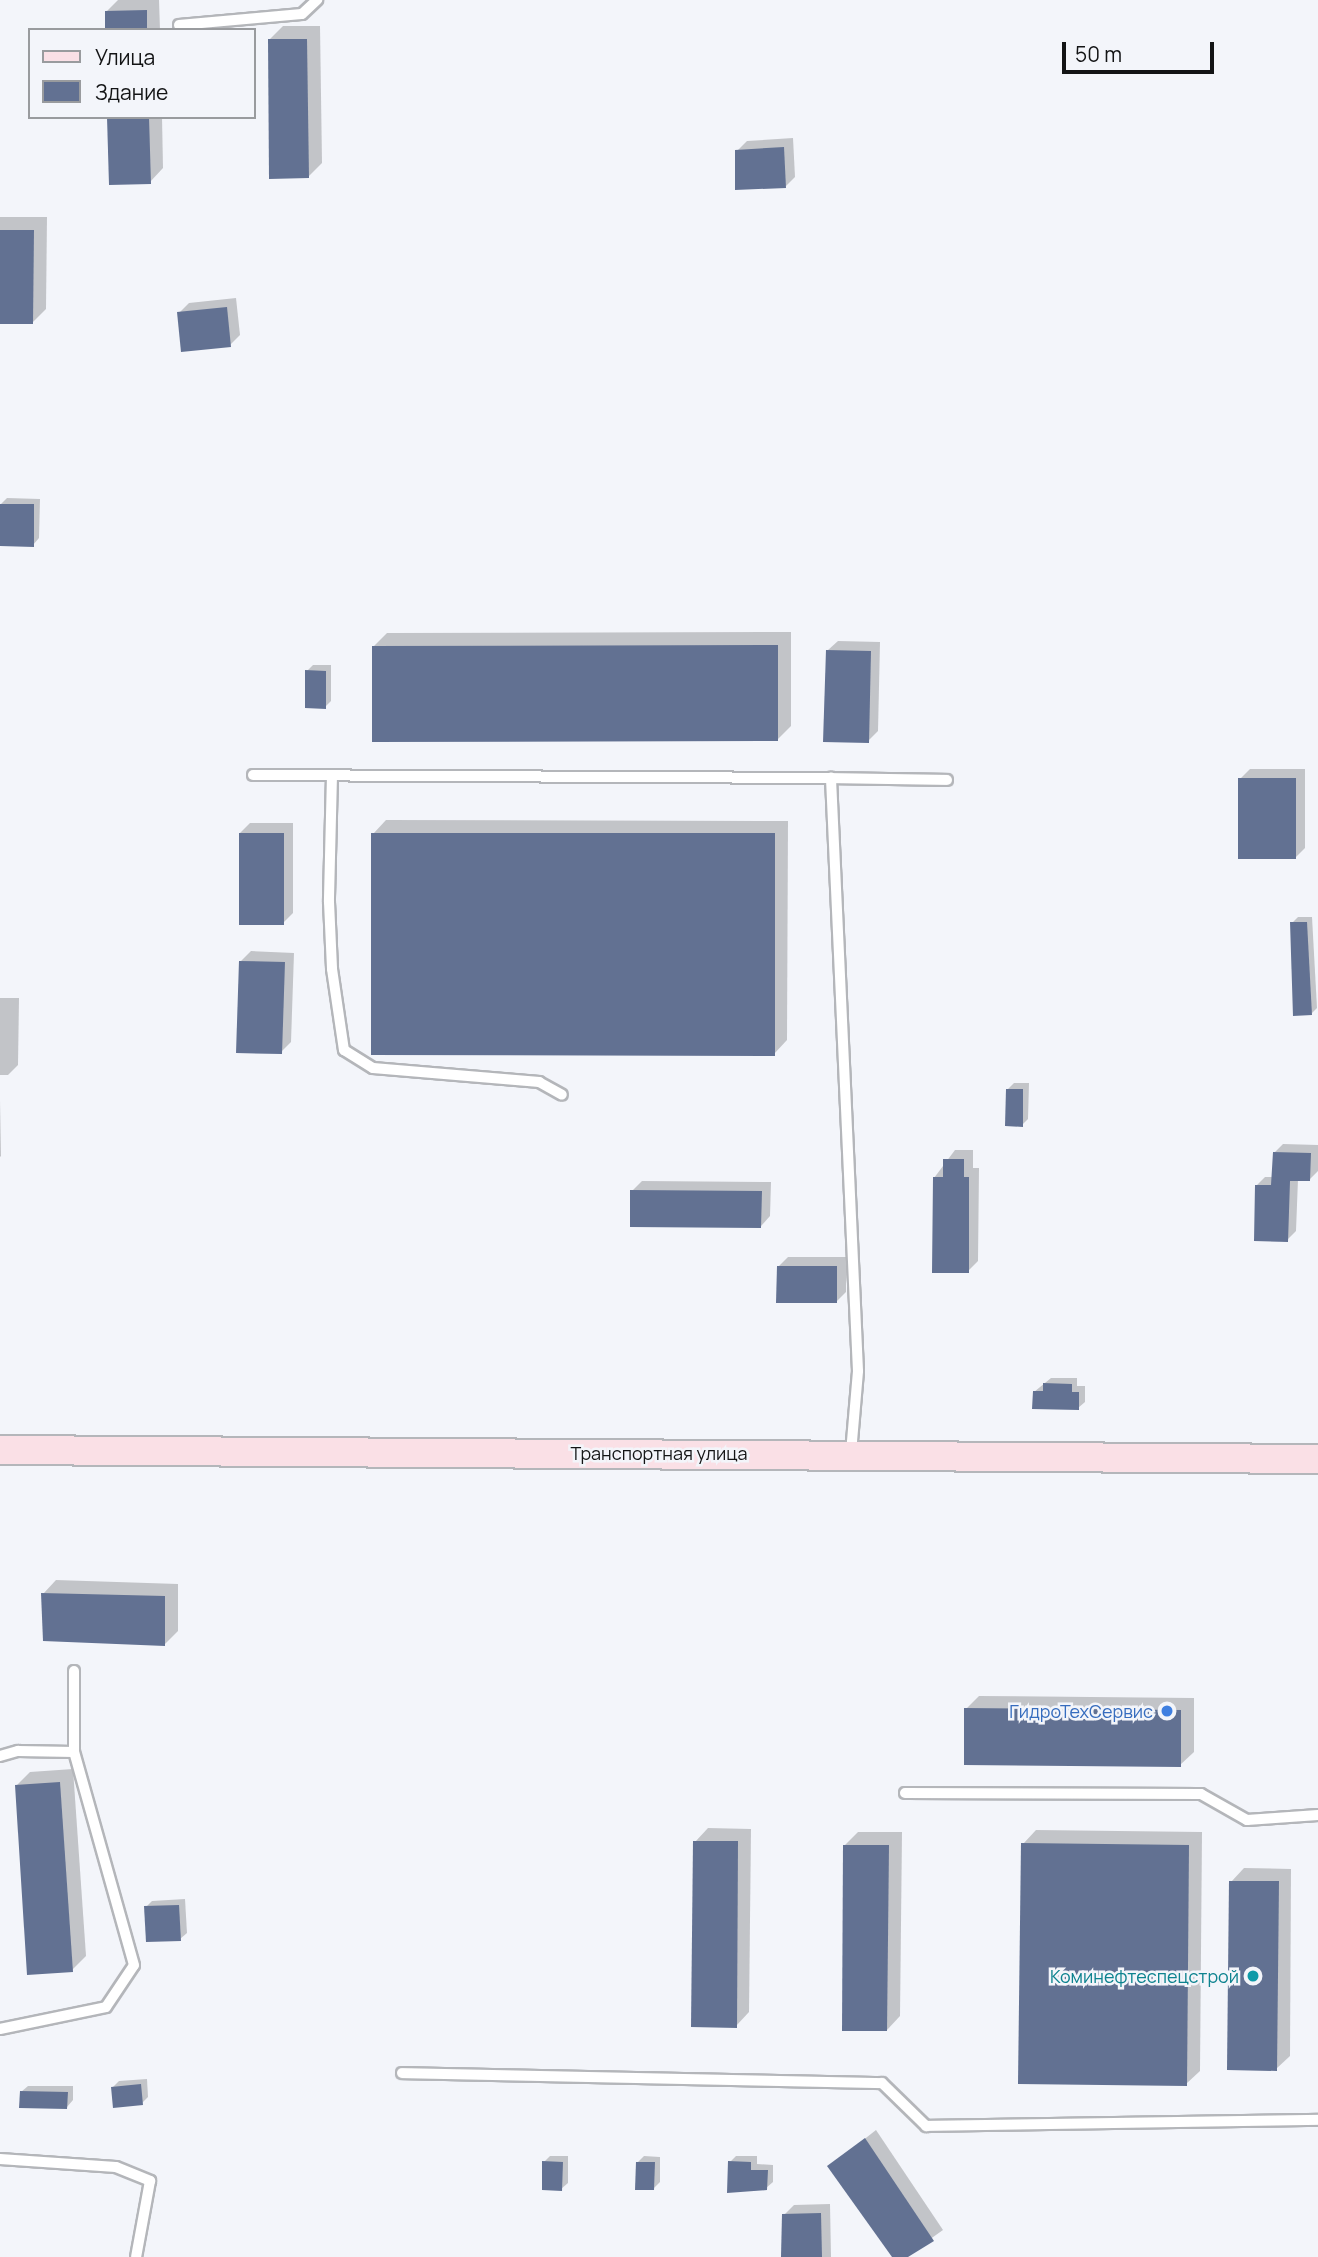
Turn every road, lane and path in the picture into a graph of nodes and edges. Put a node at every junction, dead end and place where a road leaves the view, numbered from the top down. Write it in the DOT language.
graph roads {
  1 [pos="317,0"];
  2 [pos="179,25"];
  3 [pos="253,775"];
  4 [pos="332,775"];
  5 [pos="831,778"];
  6 [pos="947,780"];
  7 [pos="562,1095"];
  8 [pos="0,1450"];
  9 [pos="850,1453"];
  10 [pos="1318,1459"];
  11 [pos="74,1671"];
  12 [pos="74,1752"];
  13 [pos="0,1756"];
  14 [pos="905,1793"];
  15 [pos="1318,1815"];
  16 [pos="0,2029"];
  17 [pos="402,2073"];
  18 [pos="1318,2120"];
  19 [pos="0,2159"];
  20 [pos="136,2257"];
  1 -- 2 [label="lane"];
  3 -- 4 [label="lane"];
  4 -- 5 [label="lane"];
  4 -- 7 [label="lane"];
  5 -- 6 [label="lane"];
  5 -- 9 [label="lane"];
  8 -- 9 [label="street, Транспортная улица"];
  9 -- 10 [label="street, Транспортная улица"];
  11 -- 12 [label="lane"];
  12 -- 13 [label="lane"];
  12 -- 16 [label="lane"];
  14 -- 15 [label="lane"];
  17 -- 18 [label="lane"];
  19 -- 20 [label="lane"];
}
